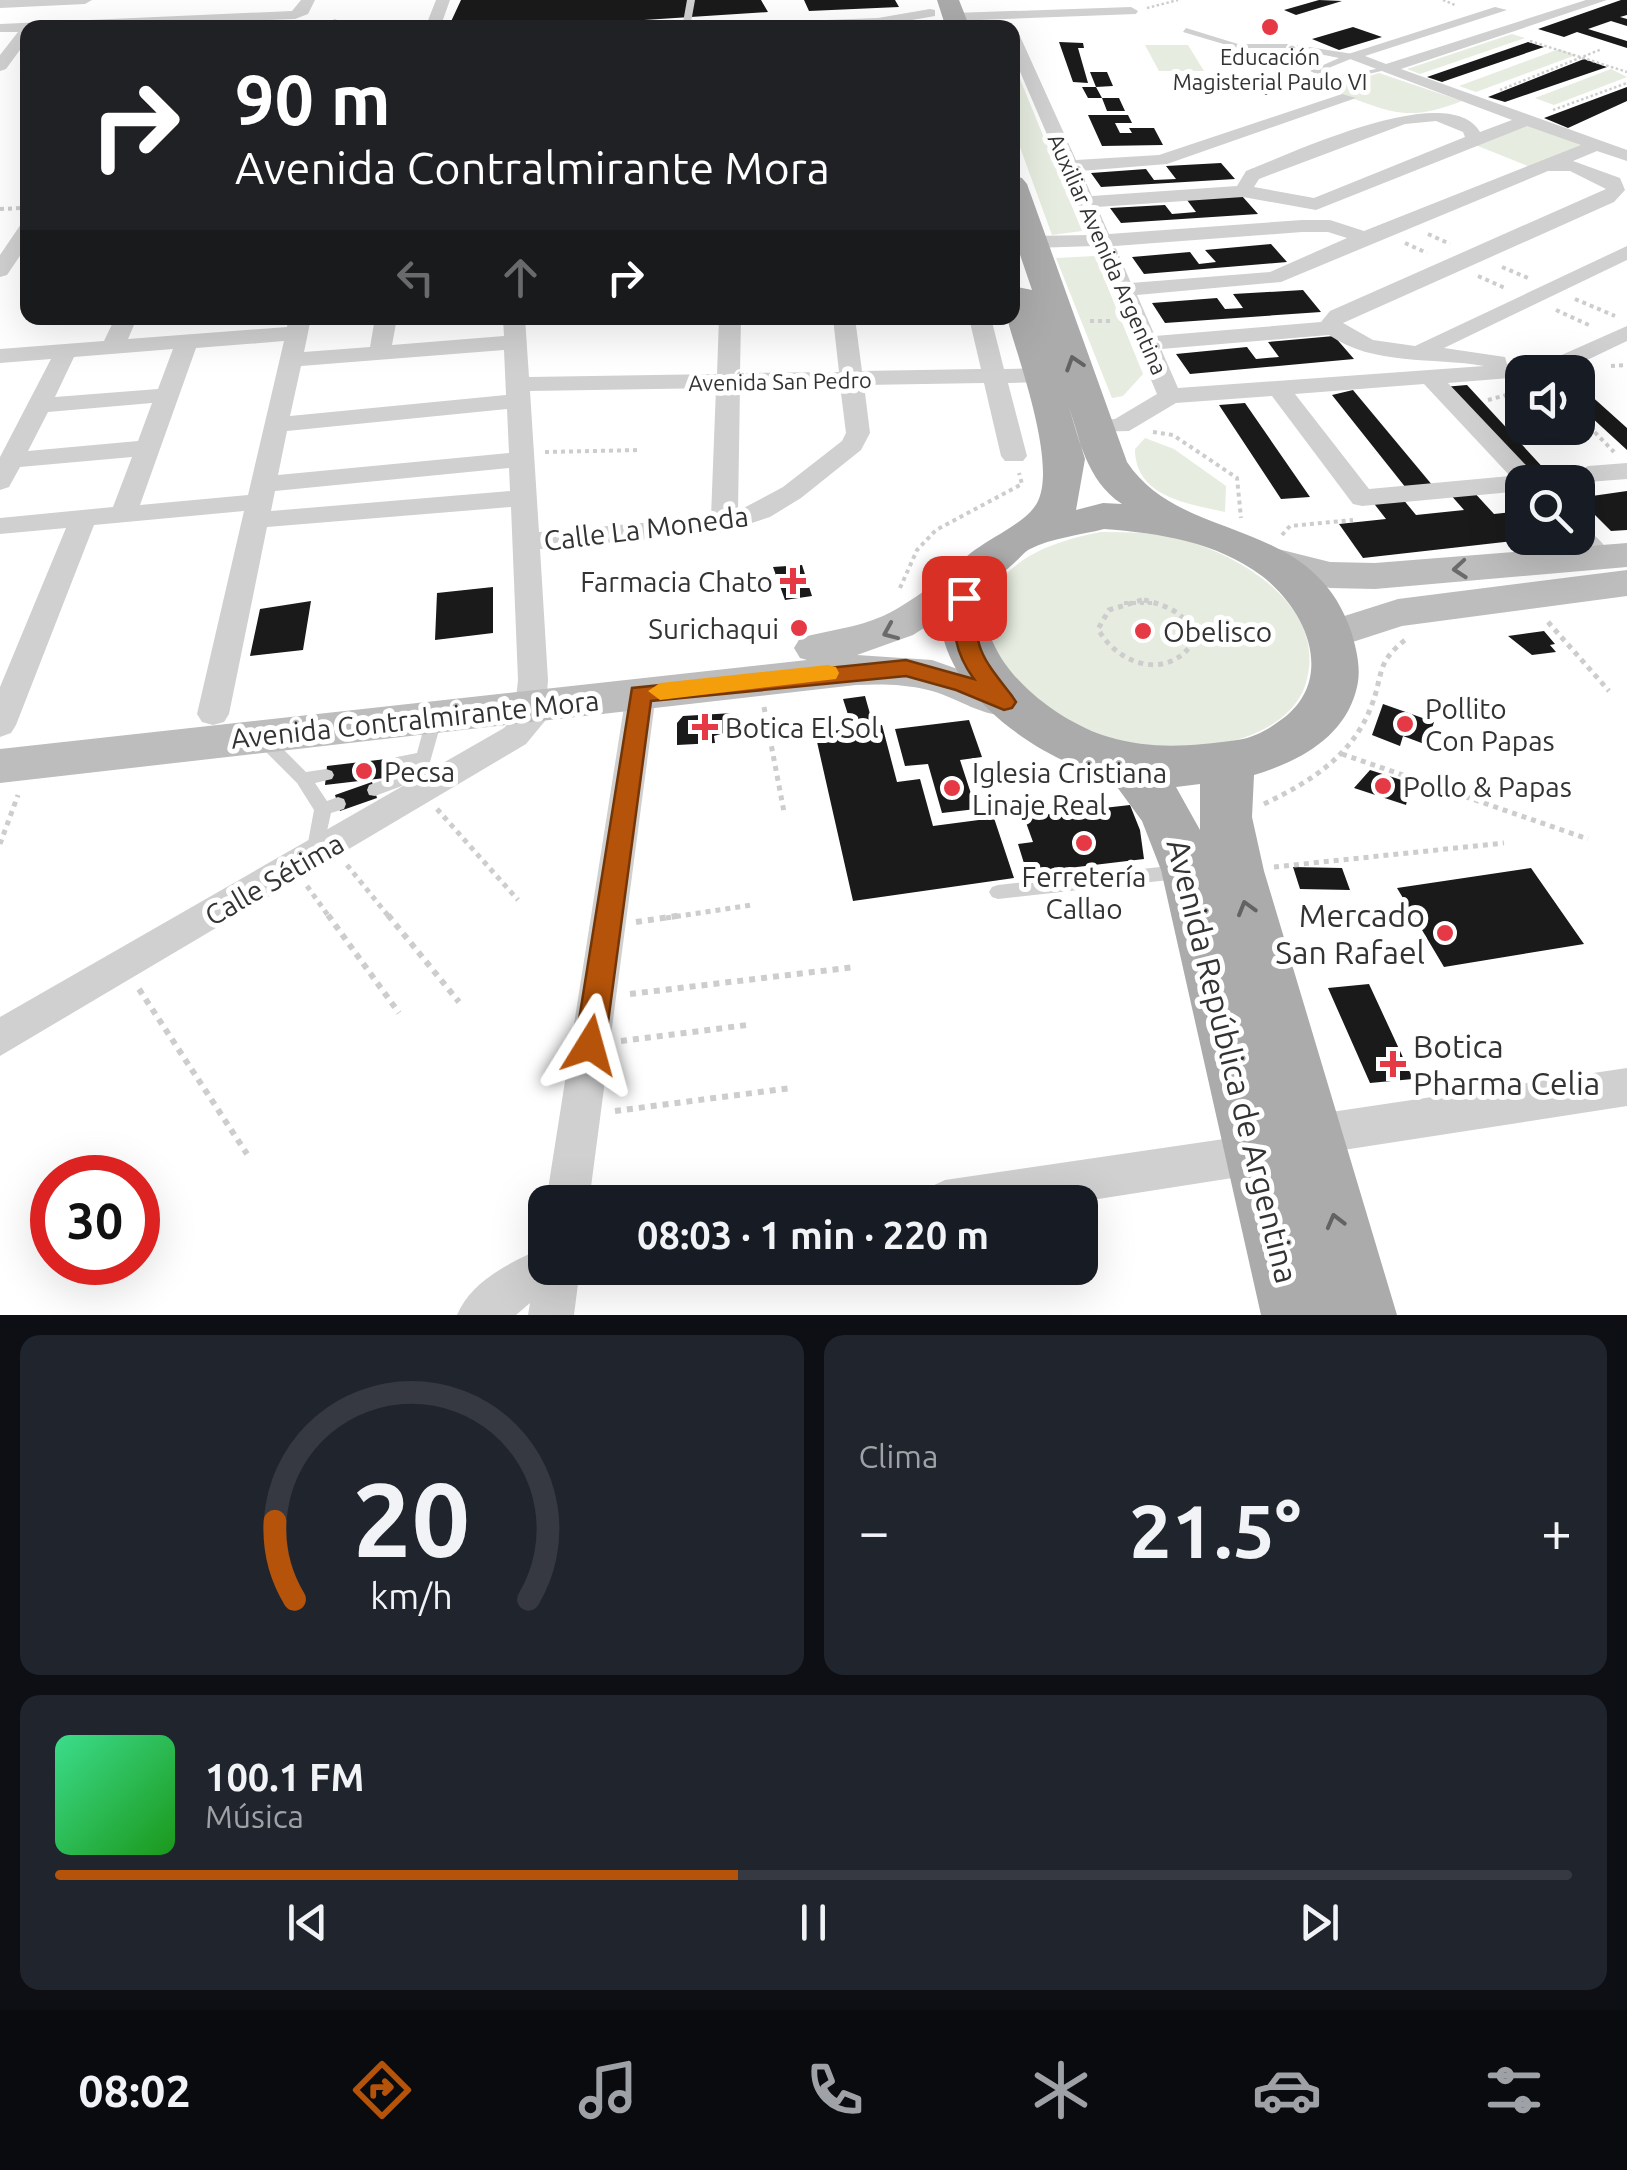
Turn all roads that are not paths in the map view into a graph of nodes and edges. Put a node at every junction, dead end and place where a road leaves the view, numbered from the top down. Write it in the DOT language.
graph roads {
  1 [pos="84,0"];
  2 [pos="308,0"];
  3 [pos="1600,0"];
  4 [pos="49,2"];
  5 [pos="0,4"];
  6 [pos="1516,5"];
  7 [pos="1131,11"];
  8 [pos="942,14"];
  9 [pos="248,20"];
  10 [pos="886,20"];
  11 [pos="976,20"];
  12 [pos="1020,25"];
  13 [pos="1186,30"];
  14 [pos="20,39"];
  15 [pos="1020,51"];
  16 [pos="1348,56"];
  17 [pos="0,67"];
  18 [pos="1386,69"];
  19 [pos="1348,98"];
  20 [pos="1527,120"];
  21 [pos="1467,144"];
  22 [pos="1597,145"];
  23 [pos="1627,156"];
  24 [pos="1070,166"];
  25 [pos="1547,167"];
  26 [pos="1244,191"];
  27 [pos="1086,202"];
  28 [pos="1316,204"];
  29 [pos="1020,206"];
  30 [pos="1330,226"];
  31 [pos="1365,238"];
  32 [pos="20,240"];
  33 [pos="1103,241"];
  34 [pos="1033,242"];
  35 [pos="1627,252"];
  36 [pos="0,271"];
  37 [pos="1125,290"];
  38 [pos="1020,303"];
  39 [pos="123,325"];
  40 [pos="298,325"];
  41 [pos="385,325"];
  42 [pos="730,325"];
  43 [pos="845,325"];
  44 [pos="982,325"];
  45 [pos="1334,328"];
  46 [pos="515,330"];
  47 [pos="1627,333"];
  48 [pos="187,341"];
  49 [pos="1147,343"];
  50 [pos="113,347"];
  51 [pos="1422,350"];
  52 [pos="66,351"];
  53 [pos="380,352"];
  54 [pos="1584,355"];
  55 [pos="0,356"];
  56 [pos="291,360"];
  57 [pos="1505,369"];
  58 [pos="1043,376"];
  59 [pos="996,377"];
  60 [pos="1430,377"];
  61 [pos="850,380"];
  62 [pos="1505,380"];
  63 [pos="730,382"];
  64 [pos="1278,388"];
  65 [pos="518,393"];
  66 [pos="167,394"];
  67 [pos="1170,396"];
  68 [pos="38,405"];
  69 [pos="276,425"];
  70 [pos="1108,427"];
  71 [pos="147,448"];
  72 [pos="522,456"];
  73 [pos="1014,456"];
  74 [pos="1621,461"];
  75 [pos="1510,465"];
  76 [pos="6,471"];
  77 [pos="1595,471"];
  78 [pos="1505,485"];
  79 [pos="524,498"];
  80 [pos="259,502"];
  81 [pos="122,515"];
  82 [pos="84,518"];
  83 [pos="1181,523"];
  84 [pos="724,524"];
  85 [pos="0,526"];
  86 [pos="1032,530"];
  87 [pos="526,542"];
  88 [pos="1274,547"];
  89 [pos="1613,568"];
  90 [pos="972,579"];
  91 [pos="1331,635"];
  92 [pos="533,692"];
  93 [pos="641,694"];
  94 [pos="1004,702"];
  95 [pos="213,714"];
  96 [pos="0,724"];
  97 [pos="260,736"];
  98 [pos="10,755"];
  99 [pos="403,762"];
  100 [pos="1128,762"];
  101 [pos="1232,764"];
  102 [pos="427,765"];
  103 [pos="326,775"];
  104 [pos="303,779"];
  105 [pos="375,790"];
  106 [pos="313,857"];
  107 [pos="1212,870"];
  108 [pos="998,892"];
  109 [pos="0,1038"];
  110 [pos="1627,1087"];
  111 [pos="1284,1145"];
  112 [pos="570,1185"];
  113 [pos="1046,1185"];
  114 [pos="528,1278"];
  115 [pos="555,1285"];
  116 [pos="480,1315"];
  117 [pos="550,1315"];
  118 [pos="1297,1315"];
  119 [pos="1361,1315"];
  1 -- 4 [label="street"];
  2 -- 9 [label="street"];
  3 -- 18 [label="street"];
  4 -- 5 [label="street"];
  6 -- 16 [label="street"];
  7 -- 12 [label="street"];
  8 -- 10 [label="street"];
  8 -- 11 [label="street"];
  13 -- 16 [label="lane"];
  14 -- 17 [label="street"];
  15 -- 24 [label="street, Auxiliar Avenida Argentina"];
  16 -- 18 [label="street"];
  16 -- 18 [label="lane"];
  18 -- 20 [label="street"];
  19 -- 24 [label="street"];
  20 -- 21 [label="street"];
  20 -- 22 [label="street"];
  21 -- 26 [label="street"];
  21 -- 28 [label="street"];
  22 -- 23 [label="street"];
  22 -- 25 [label="street"];
  24 -- 27 [label="street, Auxiliar Avenida Argentina"];
  25 -- 31 [label="street"];
  25 -- 45 [label="street"];
  26 -- 27 [label="street"];
  26 -- 28 [label="street"];
  27 -- 33 [label="street, Auxiliar Avenida Argentina"];
  28 -- 30 [label="street"];
  29 -- 34 [label="main road"];
  30 -- 31 [label="street"];
  30 -- 33 [label="street"];
  31 -- 37 [label="street"];
  32 -- 36 [label="street"];
  33 -- 34 [label="street"];
  33 -- 37 [label="street, Auxiliar Avenida Argentina"];
  70 -- 34 [label="main road, one-way"];
  35 -- 51 [label="street"];
  37 -- 49 [label="street, Auxiliar Avenida Argentina"];
  38 -- 58 [label="main road"];
  39 -- 50 [label="street"];
  40 -- 48 [label="street"];
  40 -- 56 [label="street"];
  41 -- 53 [label="street"];
  42 -- 63 [label="street"];
  43 -- 61 [label="street, Calle La Moneda"];
  44 -- 59 [label="street"];
  45 -- 49 [label="street"];
  45 -- 51 [label="street"];
  46 -- 53 [label="street"];
  46 -- 65 [label="street"];
  47 -- 54 [label="street"];
  48 -- 50 [label="street"];
  48 -- 66 [label="street"];
  49 -- 67 [label="street, Auxiliar Avenida Argentina"];
  50 -- 52 [label="street"];
  51 -- 57 [label="street"];
  52 -- 55 [label="street"];
  52 -- 68 [label="street"];
  53 -- 56 [label="street"];
  56 -- 69 [label="street"];
  58 -- 59 [label="street, Avenida San Pedro"];
  58 -- 86 [label="main road"];
  59 -- 61 [label="street, Avenida San Pedro"];
  59 -- 73 [label="street"];
  60 -- 62 [label="street"];
  60 -- 64 [label="street"];
  60 -- 75 [label="street"];
  61 -- 63 [label="street, Avenida San Pedro"];
  61 -- 84 [label="street, Calle La Moneda"];
  63 -- 65 [label="street, Avenida San Pedro"];
  63 -- 84 [label="street"];
  64 -- 67 [label="street"];
  64 -- 78 [label="street"];
  65 -- 69 [label="street, Avenida San Pedro"];
  65 -- 72 [label="street"];
  66 -- 68 [label="street"];
  66 -- 71 [label="street"];
  67 -- 70 [label="street, Auxiliar Avenida Argentina"];
  68 -- 76 [label="street"];
  69 -- 80 [label="street"];
  70 -- 83 [label="main road"];
  71 -- 76 [label="street"];
  71 -- 81 [label="street"];
  72 -- 79 [label="street"];
  72 -- 80 [label="street"];
  74 -- 77 [label="street"];
  79 -- 80 [label="street"];
  79 -- 87 [label="street"];
  80 -- 81 [label="street"];
  80 -- 95 [label="street"];
  81 -- 82 [label="street"];
  82 -- 85 [label="street"];
  82 -- 96 [label="street"];
  83 -- 86 [label="main road"];
  83 -- 88 [label="main road"];
  84 -- 87 [label="street, Calle La Moneda"];
  86 -- 90 [label="main road"];
  87 -- 92 [label="street"];
  89 -- 88 [label="main road, one-way"];
  88 -- 91 [label="main road"];
  89 -- 91 [label="main road"];
  90 -- 92 [label="main road, Avenida Contralmirante Mora"];
  90 -- 94 [label="main road"];
  91 -- 101 [label="main road"];
  92 -- 93 [label="main road, Avenida Contralmirante Mora"];
  92 -- 95 [label="main road, Avenida Contralmirante Mora"];
  92 -- 102 [label="main road, Avenida Contralmirante Mora"];
  92 -- 102 [label="street, Calle Sétima"];
  93 -- 94 [label="main road, Avenida Contralmirante Mora"];
  93 -- 112 [label="street"];
  94 -- 100 [label="main road"];
  95 -- 98 [label="main road, Avenida Contralmirante Mora"];
  97 -- 98 [label="main road, Avenida Contralmirante Mora"];
  97 -- 102 [label="main road, Avenida Contralmirante Mora"];
  97 -- 104 [label="lane"];
  99 -- 102 [label="lane"];
  100 -- 101 [label="main road"];
  100 -- 107 [label="main road, Avenida República de Argentina"];
  101 -- 107 [label="main road, Avenida República de Argentina"];
  102 -- 105 [label="lane"];
  102 -- 106 [label="street, Calle Sétima"];
  103 -- 104 [label="lane"];
  104 -- 106 [label="lane"];
  106 -- 109 [label="street, Calle Sétima"];
  107 -- 108 [label="lane"];
  107 -- 111 [label="main road, Avenida República de Argentina"];
  110 -- 111 [label="street"];
  111 -- 113 [label="street"];
  111 -- 118 [label="main road, Avenida República de Argentina"];
  119 -- 111 [label="main road, Avenida República de Argentina, one-way"];
  114 -- 116 [label="street"];
  115 -- 117 [label="street"];
}
